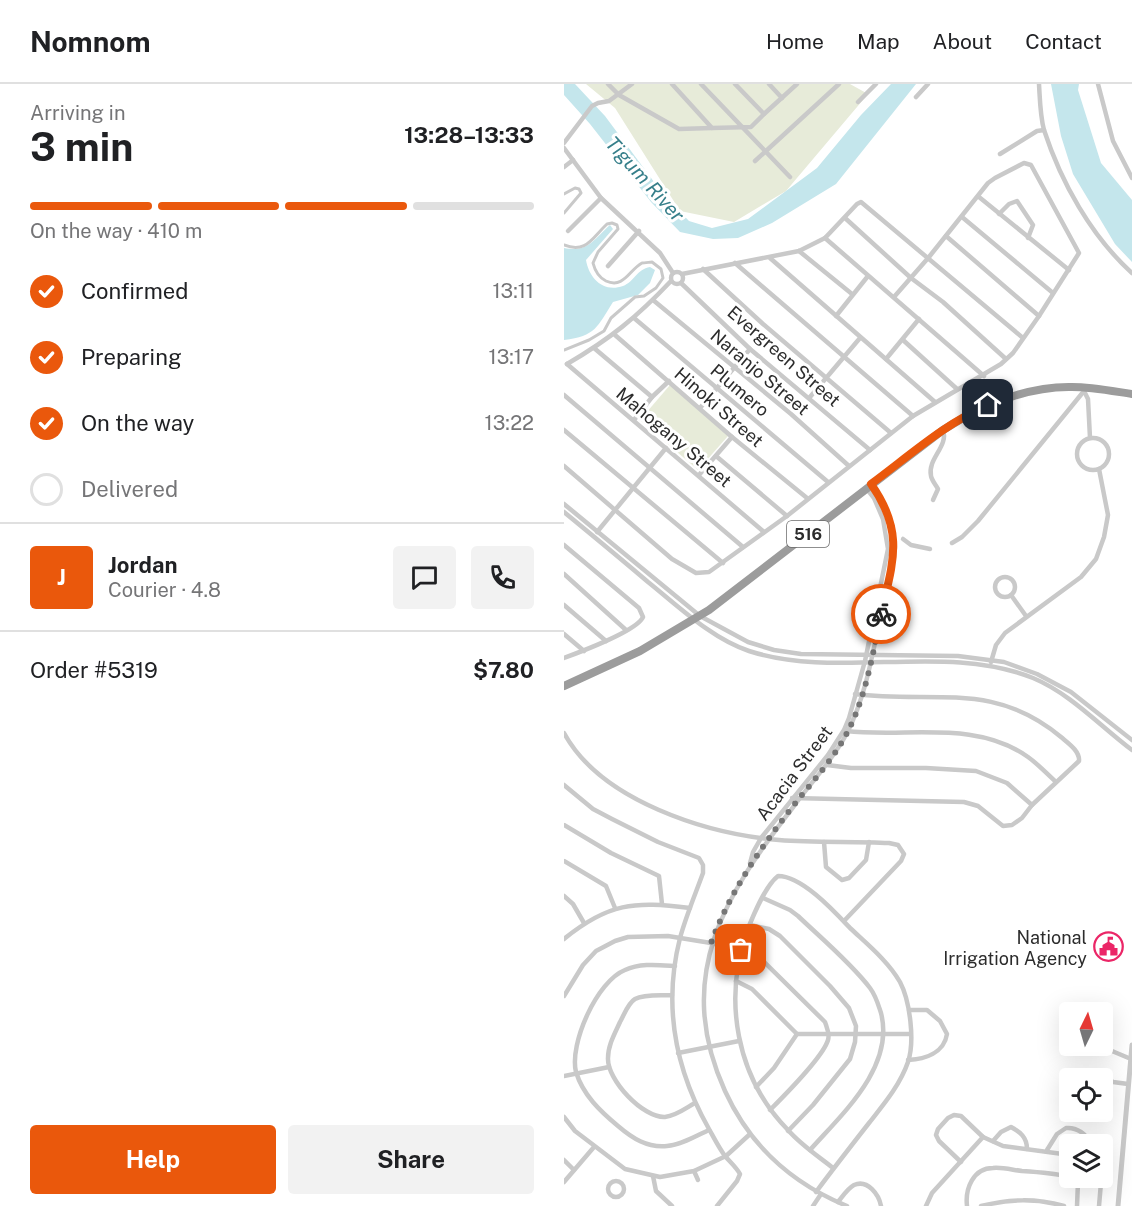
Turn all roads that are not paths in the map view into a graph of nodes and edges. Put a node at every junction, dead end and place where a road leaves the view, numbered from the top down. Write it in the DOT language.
graph roads {
  1 [pos="608,84"];
  2 [pos="632,84"];
  3 [pos="672,84"];
  4 [pos="702,84"];
  5 [pos="735,84"];
  6 [pos="769,84"];
  7 [pos="796,84"];
  8 [pos="839,84"];
  9 [pos="876,84"];
  10 [pos="928,84"];
  11 [pos="1039,84"];
  12 [pos="1098,84"];
  13 [pos="619,95"];
  14 [pos="916,97"];
  15 [pos="782,98"];
  16 [pos="858,102"];
  17 [pos="764,114"];
  18 [pos="712,128"];
  19 [pos="743,128"];
  20 [pos="1044,130"];
  21 [pos="564,142"];
  22 [pos="564,148"];
  23 [pos="765,151"];
  24 [pos="1000,154"];
  25 [pos="573,160"];
  26 [pos="755,161"];
  27 [pos="564,166"];
  28 [pos="790,177"];
  29 [pos="1132,178"];
  30 [pos="564,194"];
  31 [pos="979,197"];
  32 [pos="601,198"];
  33 [pos="564,213"];
  34 [pos="999,214"];
  35 [pos="962,217"];
  36 [pos="844,218"];
  37 [pos="568,231"];
  38 [pos="639,231"];
  39 [pos="946,236"];
  40 [pos="825,238"];
  41 [pos="1028,238"];
  42 [pos="564,245"];
  43 [pos="800,251"];
  44 [pos="928,257"];
  45 [pos="770,258"];
  46 [pos="735,263"];
  47 [pos="608,266"];
  48 [pos="703,269"];
  49 [pos="1069,270"];
  50 [pos="673,273"];
  51 [pos="1132,273"];
  52 [pos="682,274"];
  53 [pos="868,276"];
  54 [pos="910,278"];
  55 [pos="671,281"];
  56 [pos="681,283"];
  57 [pos="1053,293"];
  58 [pos="852,294"];
  59 [pos="894,297"];
  60 [pos="653,300"];
  61 [pos="836,316"];
  62 [pos="1039,316"];
  63 [pos="634,318"];
  64 [pos="919,319"];
  65 [pos="615,334"];
  66 [pos="860,338"];
  67 [pos="1023,338"];
  68 [pos="903,340"];
  69 [pos="594,348"];
  70 [pos="750,349"];
  71 [pos="564,351"];
  72 [pos="842,357"];
  73 [pos="886,359"];
  74 [pos="1006,359"];
  75 [pos="565,365"];
  76 [pos="734,368"];
  77 [pos="984,376"];
  78 [pos="826,378"];
  79 [pos="669,381"];
  80 [pos="717,389"];
  81 [pos="957,389"];
  82 [pos="1084,389"];
  83 [pos="1132,394"];
  84 [pos="564,395"];
  85 [pos="810,397"];
  86 [pos="652,398"];
  87 [pos="935,402"];
  88 [pos="700,408"];
  89 [pos="913,416"];
  90 [pos="634,420"];
  91 [pos="564,430"];
  92 [pos="943,430"];
  93 [pos="891,433"];
  94 [pos="732,436"];
  95 [pos="1090,438"];
  96 [pos="666,448"];
  97 [pos="870,450"];
  98 [pos="716,456"];
  99 [pos="564,466"];
  100 [pos="849,466"];
  101 [pos="650,469"];
  102 [pos="1099,469"];
  103 [pos="699,475"];
  104 [pos="828,482"];
  105 [pos="869,486"];
  106 [pos="632,488"];
  107 [pos="807,498"];
  108 [pos="933,500"];
  109 [pos="564,504"];
  110 [pos="615,511"];
  111 [pos="564,512"];
  112 [pos="787,516"];
  113 [pos="598,531"];
  114 [pos="764,532"];
  115 [pos="593,536"];
  116 [pos="903,539"];
  117 [pos="952,543"];
  118 [pos="564,545"];
  119 [pos="743,547"];
  120 [pos="930,549"];
  121 [pos="723,563"];
  122 [pos="564,574"];
  123 [pos="1011,596"];
  124 [pos="564,605"];
  125 [pos="1026,616"];
  126 [pos="697,618"];
  127 [pos="626,630"];
  128 [pos="564,634"];
  129 [pos="606,641"];
  130 [pos="584,651"];
  131 [pos="564,658"];
  132 [pos="868,658"];
  133 [pos="991,662"];
  134 [pos="564,686"];
  135 [pos="858,695"];
  136 [pos="846,731"];
  137 [pos="564,733"];
  138 [pos="1132,740"];
  139 [pos="1127,746"];
  140 [pos="1132,750"];
  141 [pos="822,763"];
  142 [pos="827,765"];
  143 [pos="1056,782"];
  144 [pos="564,785"];
  145 [pos="792,798"];
  146 [pos="799,799"];
  147 [pos="1032,805"];
  148 [pos="564,825"];
  149 [pos="761,838"];
  150 [pos="768,839"];
  151 [pos="824,842"];
  152 [pos="869,842"];
  153 [pos="564,861"];
  154 [pos="750,865"];
  155 [pos="564,896"];
  156 [pos="763,898"];
  157 [pos="662,904"];
  158 [pos="615,908"];
  159 [pos="690,908"];
  160 [pos="844,921"];
  161 [pos="584,923"];
  162 [pos="750,925"];
  163 [pos="680,938"];
  164 [pos="564,939"];
  165 [pos="711,943"];
  166 [pos="741,950"];
  167 [pos="675,966"];
  168 [pos="736,981"];
  169 [pos="672,995"];
  170 [pos="564,996"];
  171 [pos="909,1010"];
  172 [pos="797,1034"];
  173 [pos="829,1034"];
  174 [pos="883,1034"];
  175 [pos="910,1034"];
  176 [pos="856,1035"];
  177 [pos="739,1041"];
  178 [pos="709,1045"];
  179 [pos="1132,1045"];
  180 [pos="1113,1051"];
  181 [pos="678,1053"];
  182 [pos="1131,1059"];
  183 [pos="908,1060"];
  184 [pos="609,1067"];
  185 [pos="577,1073"];
  186 [pos="564,1076"];
  187 [pos="1113,1082"];
  188 [pos="1128,1084"];
  189 [pos="756,1087"];
  190 [pos="695,1102"];
  191 [pos="770,1110"];
  192 [pos="564,1117"];
  193 [pos="709,1130"];
  194 [pos="788,1131"];
  195 [pos="1082,1134"];
  196 [pos="749,1135"];
  197 [pos="983,1137"];
  198 [pos="993,1142"];
  199 [pos="594,1147"];
  200 [pos="1027,1149"];
  201 [pos="810,1150"];
  202 [pos="1047,1150"];
  203 [pos="1059,1153"];
  204 [pos="726,1156"];
  205 [pos="564,1160"];
  206 [pos="961,1162"];
  207 [pos="833,1168"];
  208 [pos="625,1169"];
  209 [pos="574,1170"];
  210 [pos="694,1171"];
  211 [pos="1059,1175"];
  212 [pos="653,1176"];
  213 [pos="698,1180"];
  214 [pos="564,1182"];
  215 [pos="619,1182"];
  216 [pos="1079,1188"];
  217 [pos="1101,1188"];
  218 [pos="818,1193"];
  219 [pos="838,1202"];
  220 [pos="672,1206"];
  221 [pos="717,1206"];
  222 [pos="813,1206"];
  223 [pos="847,1206"];
  224 [pos="881,1206"];
  225 [pos="926,1206"];
  226 [pos="967,1206"];
  227 [pos="981,1206"];
  228 [pos="1064,1206"];
  229 [pos="1077,1206"];
  230 [pos="1099,1206"];
  231 [pos="1118,1206"];
  1 -- 13 [label="street"];
  2 -- 13 [label="street"];
  3 -- 18 [label="street"];
  4 -- 19 [label="street"];
  5 -- 17 [label="street"];
  6 -- 15 [label="street"];
  7 -- 15 [label="street"];
  8 -- 23 [label="street"];
  9 -- 16 [label="street"];
  10 -- 14 [label="street"];
  11 -- 20 [label="street"];
  12 -- 29 [label="street"];
  13 -- 18 [label="street"];
  13 -- 21 [label="street"];
  15 -- 17 [label="street"];
  17 -- 19 [label="street"];
  18 -- 19 [label="street"];
  19 -- 23 [label="street"];
  20 -- 24 [label="street"];
  20 -- 51 [label="street"];
  22 -- 25 [label="street"];
  23 -- 26 [label="street"];
  23 -- 28 [label="street"];
  25 -- 27 [label="street"];
  25 -- 32 [label="street"];
  30 -- 33 [label="street"];
  31 -- 34 [label="street"];
  31 -- 35 [label="street"];
  31 -- 49 [label="street"];
  32 -- 37 [label="street"];
  32 -- 38 [label="street"];
  34 -- 41 [label="street"];
  34 -- 41 [label="street"];
  35 -- 39 [label="street"];
  35 -- 57 [label="street"];
  36 -- 40 [label="street"];
  36 -- 44 [label="street"];
  36 -- 54 [label="street"];
  38 -- 47 [label="street"];
  38 -- 50 [label="street"];
  39 -- 44 [label="street"];
  39 -- 62 [label="street"];
  40 -- 43 [label="street"];
  40 -- 53 [label="street"];
  41 -- 49 [label="street"];
  42 -- 71 [label="street"];
  43 -- 45 [label="street"];
  43 -- 58 [label="street"];
  44 -- 54 [label="street"];
  44 -- 67 [label="street"];
  45 -- 46 [label="street"];
  45 -- 61 [label="street"];
  46 -- 48 [label="street"];
  46 -- 72 [label="street"];
  48 -- 52 [label="street"];
  48 -- 78 [label="street"];
  49 -- 57 [label="street"];
  50 -- 52 [label="street"];
  50 -- 55 [label="street"];
  52 -- 56 [label="street"];
  53 -- 58 [label="street"];
  53 -- 59 [label="street"];
  54 -- 59 [label="street"];
  54 -- 74 [label="street"];
  55 -- 56 [label="street"];
  55 -- 60 [label="street"];
  56 -- 70 [label="street, Evergreen Street"];
  57 -- 62 [label="street"];
  58 -- 61 [label="street"];
  59 -- 64 [label="street"];
  60 -- 63 [label="street"];
  60 -- 76 [label="street, Naranjo Street"];
  61 -- 66 [label="street"];
  62 -- 67 [label="street"];
  63 -- 65 [label="street"];
  63 -- 80 [label="street, Plumero"];
  64 -- 68 [label="street"];
  64 -- 77 [label="street"];
  65 -- 69 [label="street"];
  65 -- 79 [label="street, Hinoki Street"];
  66 -- 72 [label="street"];
  66 -- 73 [label="street"];
  67 -- 74 [label="street"];
  68 -- 73 [label="street"];
  68 -- 81 [label="street"];
  69 -- 75 [label="street"];
  69 -- 86 [label="street"];
  70 -- 76 [label="street"];
  70 -- 85 [label="street, Evergreen Street"];
  72 -- 78 [label="street"];
  72 -- 89 [label="street"];
  73 -- 87 [label="street"];
  74 -- 77 [label="street"];
  75 -- 90 [label="street, Mahogany Street"];
  76 -- 80 [label="street"];
  76 -- 100 [label="street, Naranjo Street"];
  77 -- 81 [label="street"];
  78 -- 85 [label="street"];
  78 -- 93 [label="street"];
  79 -- 86 [label="street"];
  79 -- 88 [label="street, Hinoki Street"];
  80 -- 88 [label="street"];
  80 -- 104 [label="street, Plumero"];
  81 -- 87 [label="street"];
  82 -- 83 [label="highway, 516"];
  82 -- 92 [label="highway, 516"];
  82 -- 95 [label="street"];
  82 -- 117 [label="street"];
  84 -- 101 [label="street"];
  85 -- 97 [label="street, Evergreen Street"];
  86 -- 90 [label="street"];
  87 -- 89 [label="street"];
  88 -- 94 [label="street, Hinoki Street"];
  89 -- 93 [label="street"];
  90 -- 96 [label="street, Mahogany Street"];
  91 -- 106 [label="street"];
  92 -- 105 [label="highway, 516"];
  92 -- 108 [label="street"];
  93 -- 97 [label="street"];
  94 -- 98 [label="street"];
  94 -- 107 [label="street, Hinoki Street"];
  95 -- 102 [label="street"];
  95 -- 102 [label="street"];
  96 -- 101 [label="street"];
  96 -- 103 [label="street, Mahogany Street"];
  97 -- 100 [label="street"];
  98 -- 103 [label="street"];
  98 -- 112 [label="street"];
  99 -- 110 [label="street"];
  100 -- 104 [label="street"];
  101 -- 106 [label="street"];
  101 -- 119 [label="street"];
  102 -- 125 [label="street"];
  103 -- 114 [label="street, Mahogany Street"];
  104 -- 107 [label="street"];
  105 -- 126 [label="highway, 516"];
  105 -- 132 [label="street, Acacia Street"];
  106 -- 110 [label="street"];
  106 -- 121 [label="street"];
  107 -- 112 [label="street"];
  109 -- 113 [label="street"];
  110 -- 113 [label="street"];
  110 -- 121 [label="street"];
  111 -- 115 [label="street"];
  112 -- 114 [label="street"];
  113 -- 115 [label="street"];
  113 -- 126 [label="street"];
  114 -- 119 [label="street"];
  115 -- 126 [label="street"];
  116 -- 120 [label="street"];
  118 -- 127 [label="street"];
  119 -- 121 [label="street"];
  122 -- 127 [label="street"];
  123 -- 123 [label="street"];
  123 -- 125 [label="street"];
  124 -- 129 [label="street"];
  125 -- 133 [label="street"];
  126 -- 132 [label="street"];
  126 -- 134 [label="highway, 516"];
  127 -- 129 [label="street"];
  128 -- 130 [label="street"];
  129 -- 130 [label="street"];
  130 -- 131 [label="street"];
  132 -- 133 [label="street"];
  132 -- 135 [label="street, Acacia Street"];
  133 -- 138 [label="street"];
  133 -- 139 [label="street"];
  135 -- 136 [label="street, Acacia Street"];
  135 -- 143 [label="street"];
  136 -- 141 [label="street, Acacia Street"];
  136 -- 142 [label="street, Acacia Street"];
  136 -- 143 [label="street"];
  137 -- 149 [label="street"];
  138 -- 139 [label="street"];
  139 -- 140 [label="street"];
  141 -- 142 [label="street"];
  141 -- 145 [label="street, Acacia Street"];
  142 -- 146 [label="street, Acacia Street"];
  142 -- 147 [label="street"];
  143 -- 147 [label="street"];
  144 -- 159 [label="street"];
  145 -- 146 [label="street"];
  145 -- 149 [label="street, Acacia Street"];
  146 -- 147 [label="street"];
  146 -- 150 [label="street, Acacia Street"];
  148 -- 157 [label="street"];
  149 -- 150 [label="street"];
  149 -- 154 [label="street, Acacia Street"];
  150 -- 151 [label="street"];
  150 -- 154 [label="street, Acacia Street"];
  151 -- 152 [label="street"];
  151 -- 152 [label="street"];
  152 -- 160 [label="street"];
  153 -- 158 [label="street"];
  154 -- 165 [label="street, Acacia Street"];
  155 -- 161 [label="street"];
  156 -- 160 [label="street"];
  156 -- 162 [label="street"];
  156 -- 174 [label="street"];
  157 -- 158 [label="street"];
  157 -- 159 [label="street"];
  158 -- 161 [label="street"];
  159 -- 163 [label="street"];
  160 -- 171 [label="street"];
  161 -- 164 [label="street"];
  162 -- 166 [label="street"];
  162 -- 176 [label="street"];
  163 -- 165 [label="street"];
  163 -- 167 [label="street"];
  163 -- 170 [label="street"];
  165 -- 166 [label="street"];
  165 -- 178 [label="street, Acacia Street"];
  166 -- 168 [label="street"];
  166 -- 173 [label="street"];
  167 -- 169 [label="street"];
  167 -- 185 [label="street"];
  168 -- 172 [label="street"];
  168 -- 177 [label="street"];
  169 -- 181 [label="street"];
  169 -- 184 [label="street"];
  171 -- 175 [label="street"];
  171 -- 183 [label="street"];
  172 -- 173 [label="street"];
  172 -- 189 [label="street"];
  173 -- 176 [label="street"];
  173 -- 191 [label="street"];
  174 -- 175 [label="street"];
  174 -- 176 [label="street"];
  174 -- 201 [label="street"];
  175 -- 183 [label="street"];
  176 -- 194 [label="street"];
  177 -- 178 [label="street"];
  177 -- 189 [label="street"];
  178 -- 181 [label="street"];
  178 -- 196 [label="street, Acacia Street"];
  179 -- 182 [label="street"];
  180 -- 182 [label="street"];
  181 -- 190 [label="street"];
  182 -- 188 [label="street"];
  183 -- 207 [label="street"];
  184 -- 185 [label="street"];
  184 -- 190 [label="street"];
  185 -- 186 [label="street"];
  185 -- 193 [label="street"];
  187 -- 188 [label="street"];
  188 -- 231 [label="street"];
  189 -- 191 [label="street"];
  190 -- 193 [label="street"];
  191 -- 194 [label="street"];
  192 -- 199 [label="street"];
  193 -- 204 [label="street"];
  194 -- 201 [label="street"];
  195 -- 202 [label="street"];
  196 -- 204 [label="street"];
  196 -- 218 [label="street, Acacia Street"];
  197 -- 198 [label="street"];
  197 -- 206 [label="street"];
  197 -- 206 [label="street"];
  198 -- 200 [label="street"];
  198 -- 200 [label="street"];
  199 -- 208 [label="street"];
  199 -- 209 [label="street"];
  200 -- 202 [label="street"];
  201 -- 207 [label="street"];
  202 -- 203 [label="street"];
  204 -- 210 [label="street"];
  204 -- 221 [label="street"];
  205 -- 209 [label="street"];
  206 -- 225 [label="street"];
  207 -- 218 [label="street"];
  208 -- 212 [label="street"];
  208 -- 215 [label="street"];
  209 -- 214 [label="street"];
  210 -- 212 [label="street"];
  210 -- 213 [label="street"];
  211 -- 226 [label="street"];
  212 -- 220 [label="street"];
  216 -- 229 [label="street"];
  217 -- 230 [label="street"];
  218 -- 219 [label="street, Acacia Street"];
  218 -- 222 [label="street"];
  219 -- 223 [label="street, Acacia Street"];
  219 -- 224 [label="street"];
  227 -- 228 [label="street"];
}
